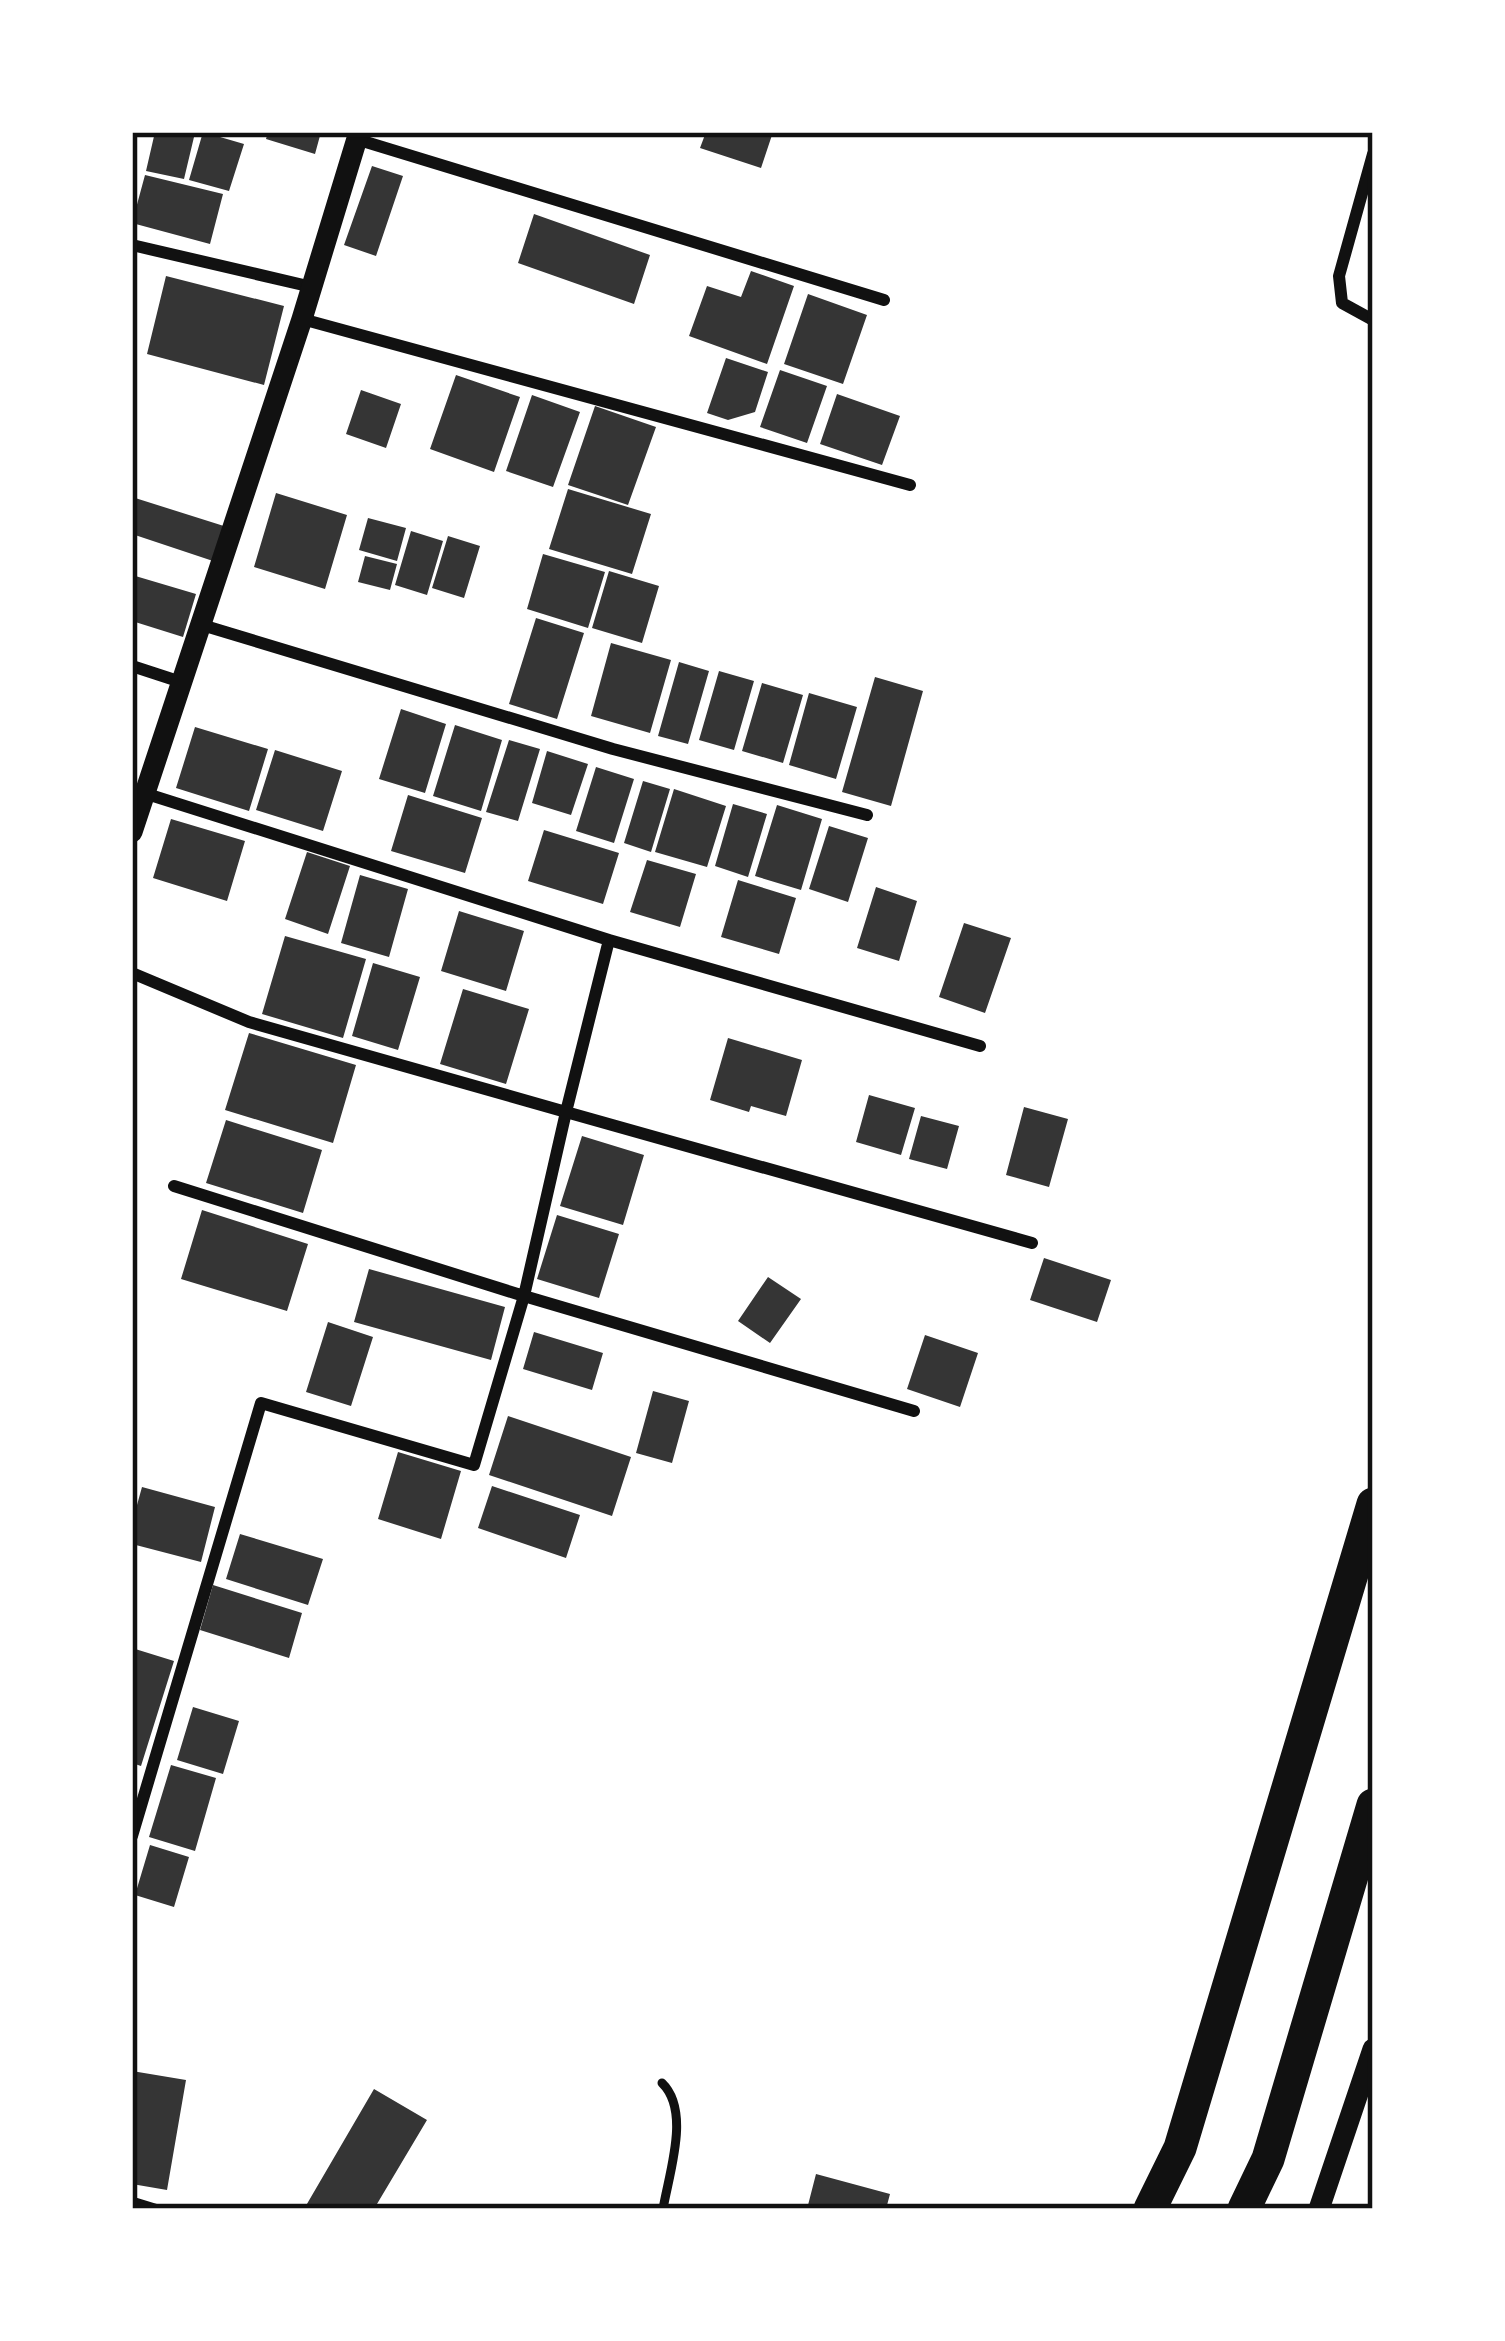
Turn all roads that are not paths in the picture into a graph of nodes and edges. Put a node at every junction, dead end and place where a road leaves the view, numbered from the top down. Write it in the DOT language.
graph roads {
  1 [pos="358,136"];
  2 [pos="1373,154"];
  3 [pos="132,245"];
  4 [pos="312,287"];
  5 [pos="884,300"];
  6 [pos="302,320"];
  7 [pos="1373,320"];
  8 [pos="910,485"];
  9 [pos="202,625"];
  10 [pos="132,666"];
  11 [pos="181,682"];
  12 [pos="147,794"];
  13 [pos="867,815"];
  14 [pos="132,832"];
  15 [pos="609,940"];
  16 [pos="132,973"];
  17 [pos="980,1046"];
  18 [pos="566,1112"];
  19 [pos="174,1186"];
  20 [pos="1032,1244"];
  21 [pos="524,1296"];
  22 [pos="914,1411"];
  23 [pos="1373,1504"];
  24 [pos="1373,1805"];
  25 [pos="132,1836"];
  26 [pos="1373,2049"];
  27 [pos="662,2083"];
  28 [pos="132,2201"];
  29 [pos="158,2209"];
  30 [pos="663,2209"];
  31 [pos="1150,2209"];
  32 [pos="1244,2209"];
  33 [pos="1319,2209"];
  1 -- 4 [label="street"];
  1 -- 5 [label="street"];
  2 -- 7 [label="street"];
  3 -- 4 [label="street"];
  4 -- 6 [label="street"];
  6 -- 8 [label="street"];
  6 -- 9 [label="street"];
  9 -- 11 [label="street"];
  9 -- 13 [label="street"];
  10 -- 11 [label="street"];
  11 -- 12 [label="street"];
  12 -- 14 [label="street"];
  12 -- 15 [label="street"];
  15 -- 17 [label="street"];
  15 -- 18 [label="street"];
  16 -- 18 [label="street"];
  18 -- 20 [label="street"];
  18 -- 21 [label="street"];
  19 -- 21 [label="street"];
  21 -- 22 [label="street"];
  21 -- 25 [label="street"];
  23 -- 31 [label="highway"];
  24 -- 32 [label="highway"];
  26 -- 33 [label="street"];
  27 -- 30 [label="lane"];
  28 -- 29 [label="lane"];
}
